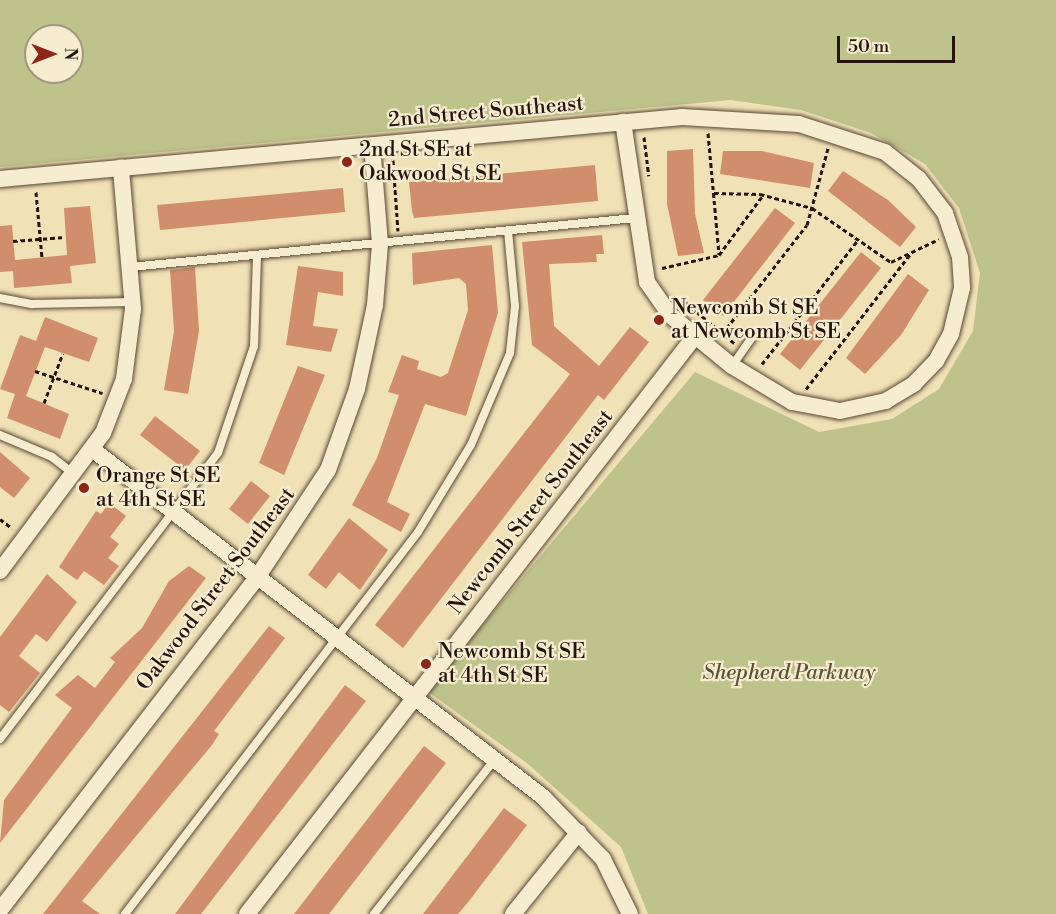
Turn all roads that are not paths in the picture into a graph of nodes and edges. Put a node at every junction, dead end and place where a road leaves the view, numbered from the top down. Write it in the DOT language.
graph roads {
  1 [pos="623,122"];
  2 [pos="372,145"];
  3 [pos="121,168"];
  4 [pos="0,179"];
  5 [pos="635,218"];
  6 [pos="508,231"];
  7 [pos="380,244"];
  8 [pos="257,255"];
  9 [pos="130,267"];
  10 [pos="0,298"];
  11 [pos="133,302"];
  12 [pos="695,336"];
  13 [pos="753,336"];
  14 [pos="732,366"];
  15 [pos="0,435"];
  16 [pos="92,448"];
  17 [pos="75,474"];
  18 [pos="176,513"];
  19 [pos="0,571"];
  20 [pos="258,576"];
  21 [pos="336,637"];
  22 [pos="415,698"];
  23 [pos="0,739"];
  24 [pos="495,759"];
  25 [pos="579,832"];
  26 [pos="0,910"];
  27 [pos="125,914"];
  28 [pos="247,914"];
  29 [pos="374,914"];
  30 [pos="513,914"];
  31 [pos="630,914"];
  1 -- 2 [label="street, 2nd Street Southeast"];
  1 -- 5 [label="street"];
  1 -- 14 [label="street, 2nd Street Southeast"];
  2 -- 3 [label="street, 2nd Street Southeast"];
  2 -- 7 [label="street, Oakwood Street Southeast"];
  3 -- 4 [label="street, 2nd Street Southeast"];
  3 -- 9 [label="street"];
  5 -- 6 [label="lane"];
  5 -- 12 [label="street"];
  6 -- 7 [label="lane"];
  6 -- 21 [label="lane"];
  7 -- 8 [label="lane"];
  7 -- 20 [label="street, Oakwood Street Southeast"];
  8 -- 9 [label="lane"];
  8 -- 18 [label="lane"];
  9 -- 11 [label="street"];
  10 -- 11 [label="lane"];
  11 -- 16 [label="street"];
  12 -- 14 [label="street"];
  12 -- 22 [label="street, Newcomb Street Southeast"];
  13 -- 14 [label="lane"];
  15 -- 17 [label="lane"];
  16 -- 17 [label="street"];
  16 -- 18 [label="street"];
  17 -- 19 [label="street"];
  18 -- 20 [label="street"];
  18 -- 23 [label="lane"];
  20 -- 21 [label="street"];
  20 -- 26 [label="street, Oakwood Street Southeast"];
  21 -- 22 [label="street"];
  21 -- 27 [label="lane"];
  22 -- 24 [label="street"];
  22 -- 28 [label="street, Newcomb Street Southeast"];
  24 -- 25 [label="street"];
  24 -- 29 [label="lane"];
  25 -- 30 [label="street"];
  25 -- 31 [label="street"];
}
